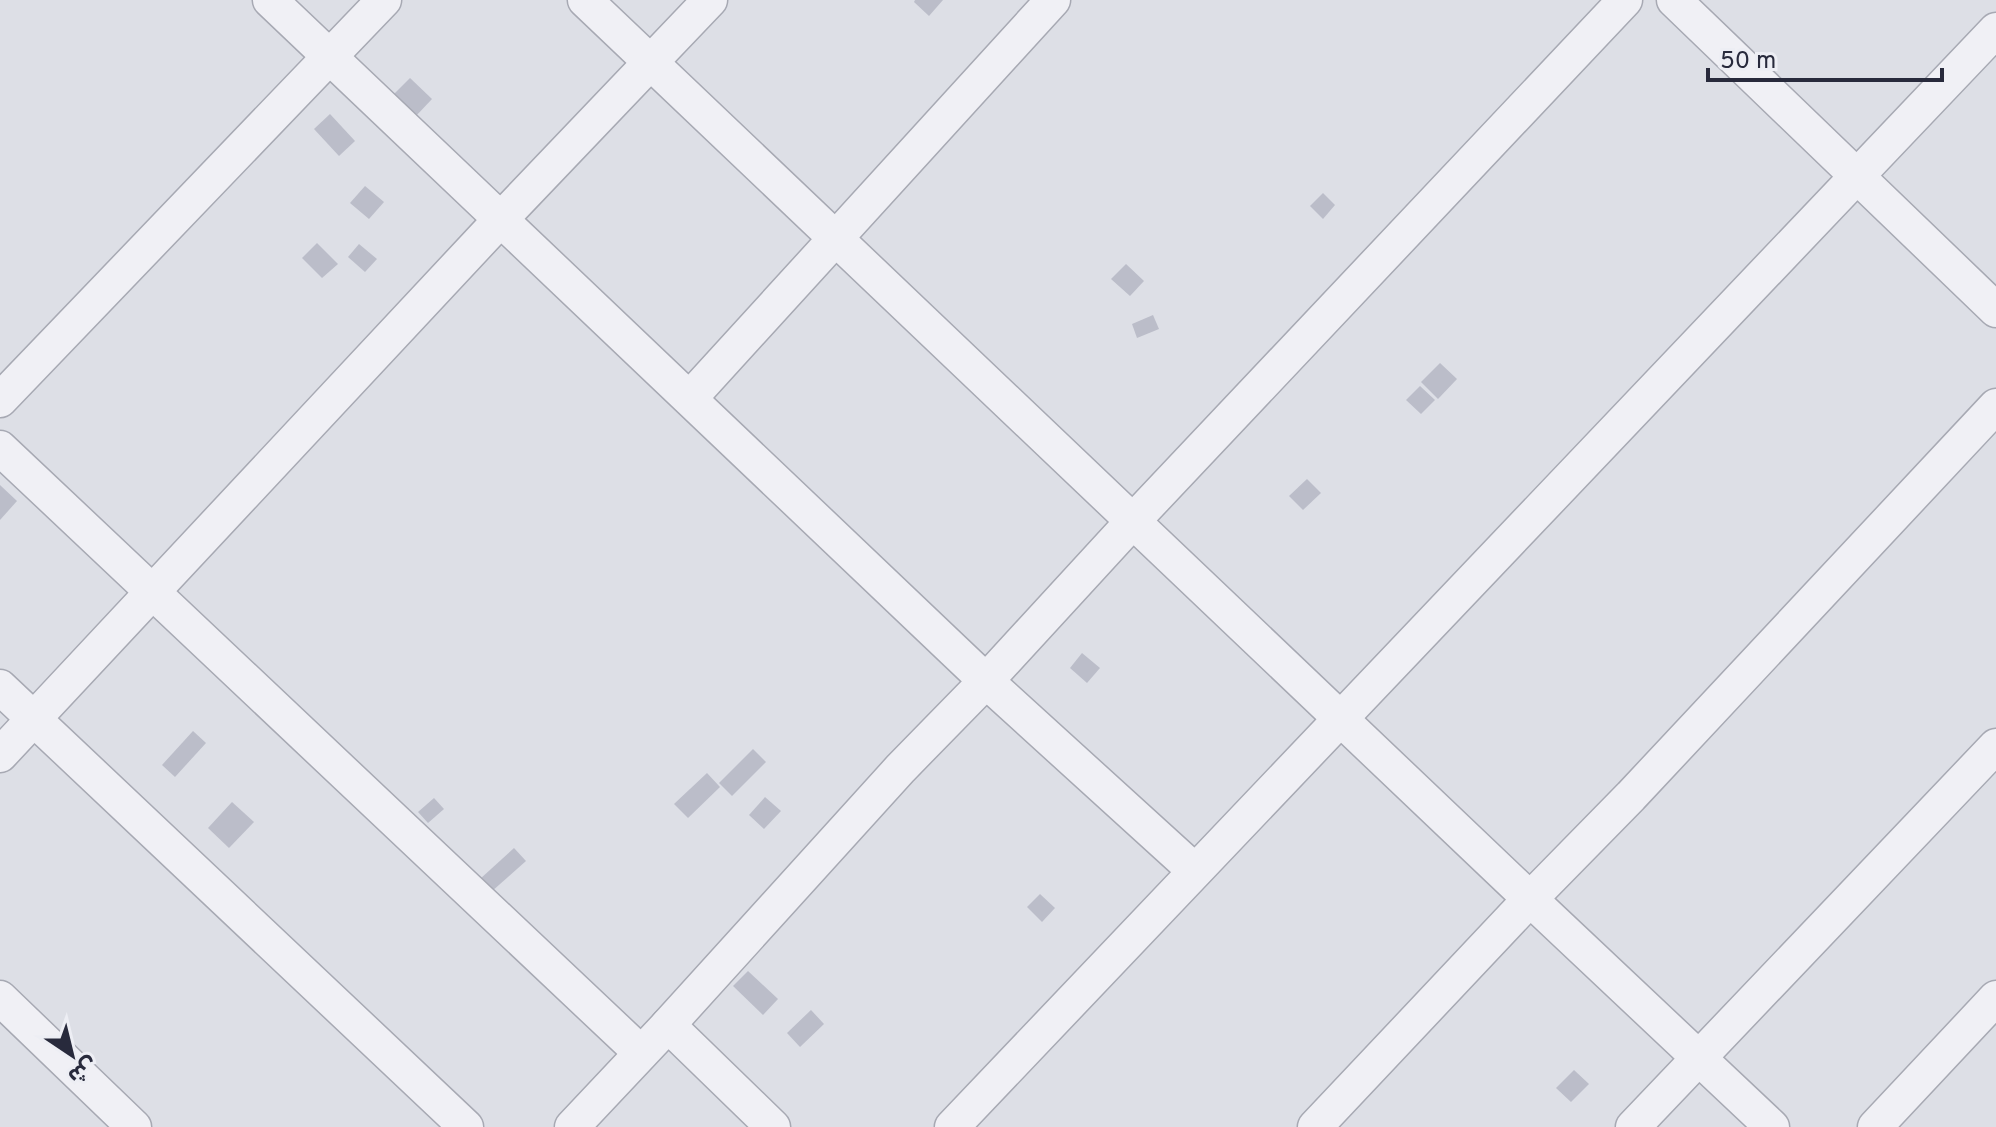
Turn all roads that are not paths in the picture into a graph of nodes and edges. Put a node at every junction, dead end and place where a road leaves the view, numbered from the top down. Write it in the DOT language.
graph roads {
  1 [pos="270,0"];
  2 [pos="384,0"];
  3 [pos="585,0"];
  4 [pos="710,0"];
  5 [pos="1053,0"];
  6 [pos="1625,0"];
  7 [pos="1674,0"];
  8 [pos="1996,30"];
  9 [pos="329,57"];
  10 [pos="650,63"];
  11 [pos="1856,175"];
  12 [pos="501,219"];
  13 [pos="835,238"];
  14 [pos="1996,310"];
  15 [pos="690,398"];
  16 [pos="0,400"];
  17 [pos="1996,406"];
  18 [pos="0,448"];
  19 [pos="1133,521"];
  20 [pos="152,591"];
  21 [pos="986,681"];
  22 [pos="0,687"];
  23 [pos="1340,718"];
  24 [pos="34,719"];
  25 [pos="1996,746"];
  26 [pos="0,755"];
  27 [pos="1195,871"];
  28 [pos="1530,899"];
  29 [pos="0,998"];
  30 [pos="1996,998"];
  31 [pos="668,1025"];
  32 [pos="641,1053"];
  33 [pos="1698,1059"];
  34 [pos="134,1127"];
  35 [pos="466,1127"];
  36 [pos="572,1127"];
  37 [pos="773,1127"];
  38 [pos="952,1127"];
  39 [pos="1315,1127"];
  40 [pos="1633,1127"];
  41 [pos="1772,1127"];
  42 [pos="1875,1127"];
  1 -- 9 [label="street"];
  2 -- 9 [label="street"];
  3 -- 10 [label="street"];
  4 -- 10 [label="street"];
  5 -- 13 [label="street"];
  6 -- 19 [label="street"];
  7 -- 11 [label="street"];
  8 -- 11 [label="street"];
  9 -- 12 [label="street"];
  9 -- 16 [label="street"];
  10 -- 12 [label="street"];
  10 -- 13 [label="street"];
  11 -- 14 [label="street"];
  11 -- 23 [label="street"];
  12 -- 15 [label="street"];
  12 -- 20 [label="street"];
  13 -- 15 [label="street"];
  13 -- 19 [label="street"];
  15 -- 21 [label="street"];
  17 -- 28 [label="street"];
  18 -- 20 [label="street"];
  19 -- 21 [label="street"];
  19 -- 23 [label="street"];
  20 -- 24 [label="street"];
  20 -- 32 [label="street"];
  21 -- 27 [label="street"];
  21 -- 31 [label="street"];
  22 -- 24 [label="street"];
  23 -- 27 [label="street"];
  23 -- 28 [label="street"];
  24 -- 26 [label="street"];
  24 -- 35 [label="street"];
  25 -- 33 [label="street"];
  27 -- 38 [label="street"];
  28 -- 33 [label="street"];
  28 -- 39 [label="street"];
  29 -- 34 [label="street"];
  30 -- 42 [label="street"];
  31 -- 32 [label="street"];
  31 -- 37 [label="street"];
  32 -- 36 [label="street"];
  33 -- 40 [label="street"];
  33 -- 41 [label="street"];
}
